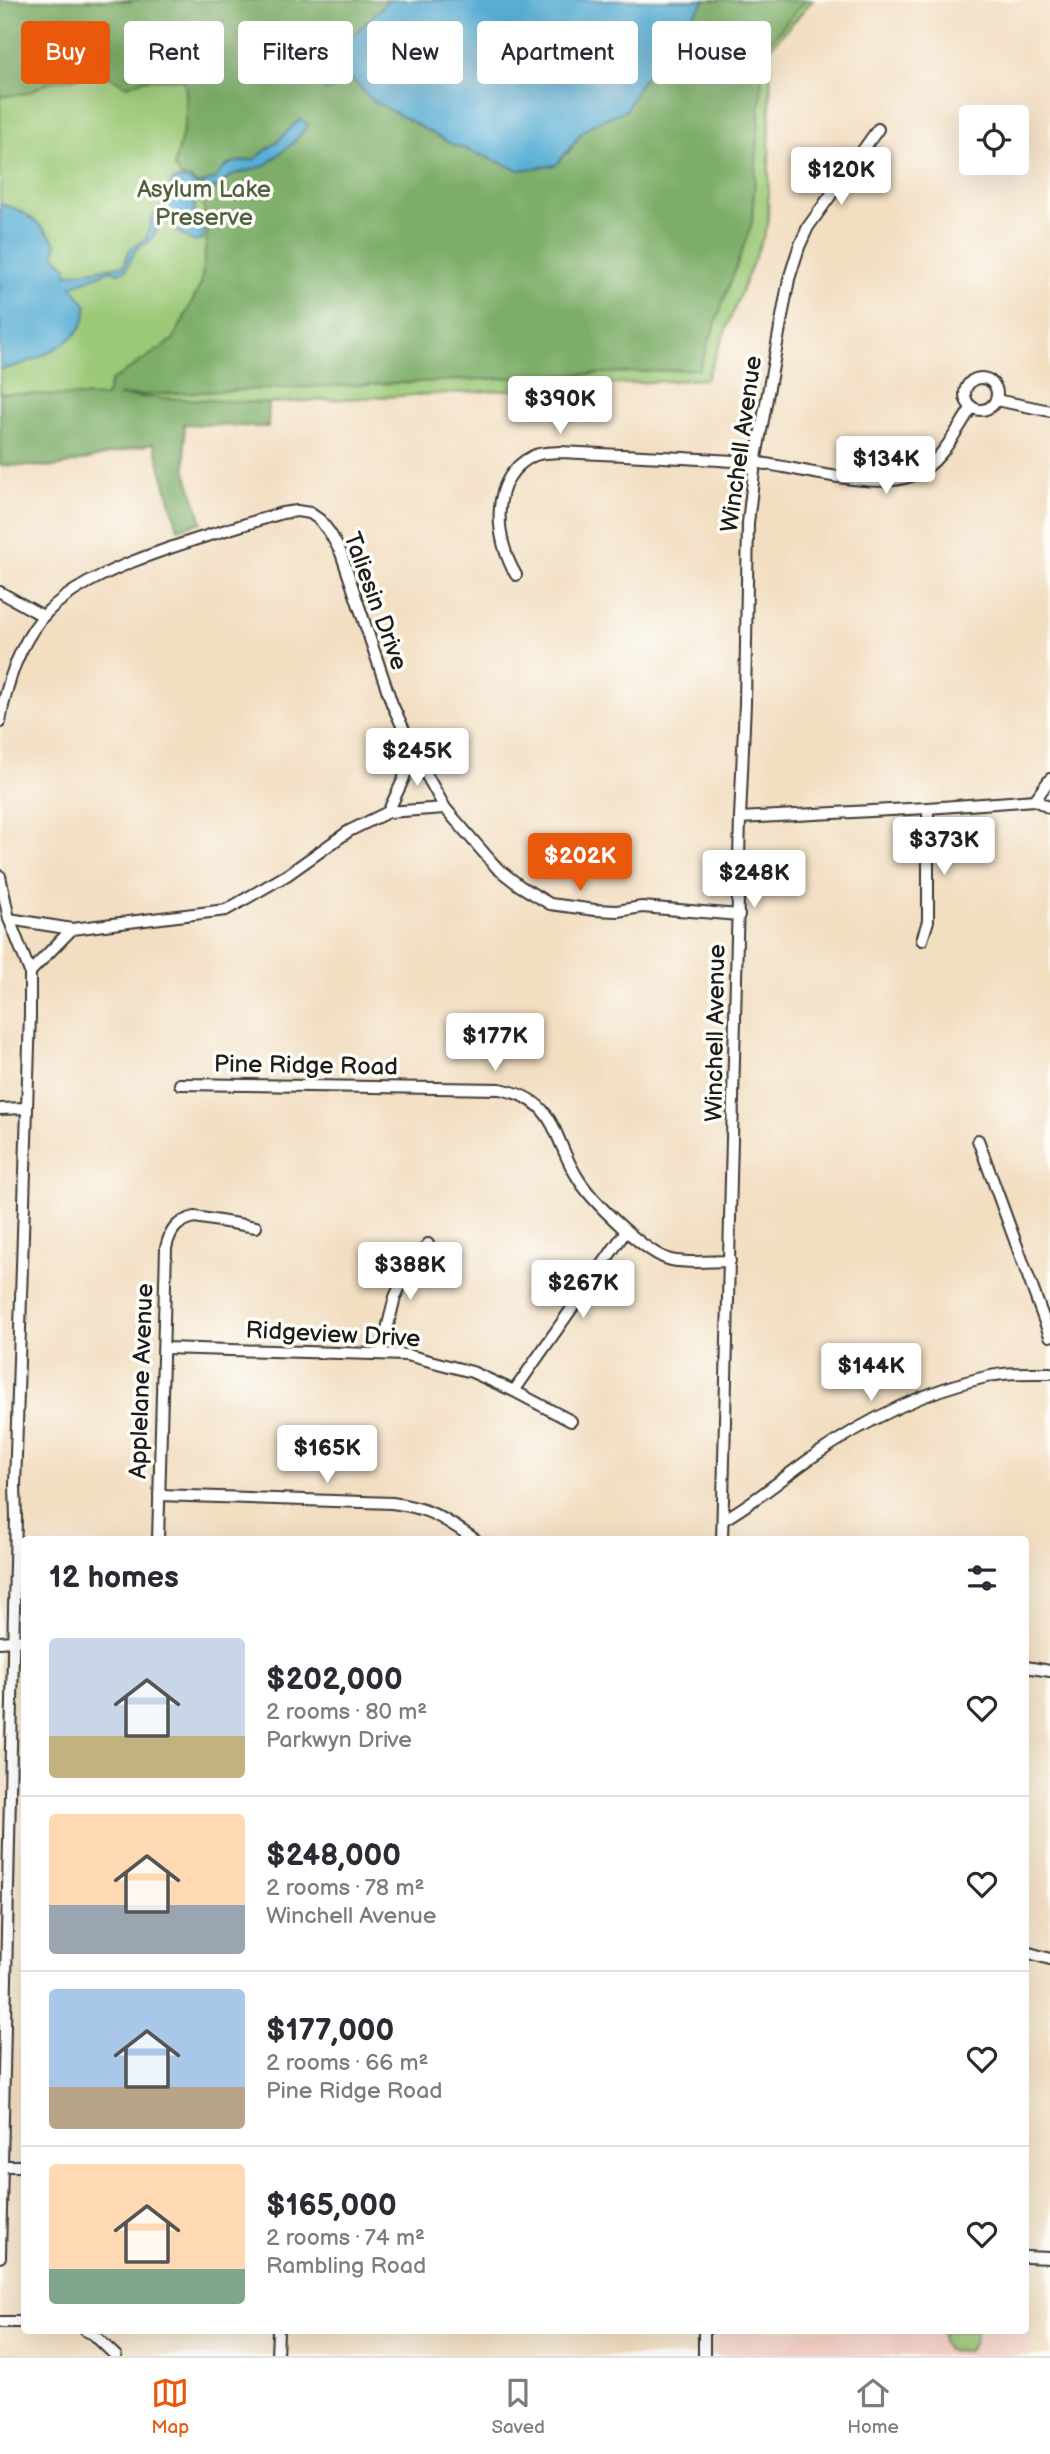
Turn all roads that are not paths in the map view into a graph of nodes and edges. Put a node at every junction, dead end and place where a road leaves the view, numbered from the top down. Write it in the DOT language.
graph roads {
  1 [pos="878,129"];
  2 [pos="996,400"];
  3 [pos="972,407"];
  4 [pos="1050,411"];
  5 [pos="755,463"];
  6 [pos="516,575"];
  7 [pos="0,592"];
  8 [pos="43,616"];
  9 [pos="0,722"];
  10 [pos="414,751"];
  11 [pos="1050,779"];
  12 [pos="1035,800"];
  13 [pos="445,808"];
  14 [pos="928,808"];
  15 [pos="1050,808"];
  16 [pos="388,812"];
  17 [pos="740,818"];
  18 [pos="0,876"];
  19 [pos="739,915"];
  20 [pos="9,919"];
  21 [pos="72,929"];
  22 [pos="922,940"];
  23 [pos="30,972"];
  24 [pos="180,1084"];
  25 [pos="26,1108"];
  26 [pos="0,1109"];
  27 [pos="978,1140"];
  28 [pos="256,1227"];
  29 [pos="626,1231"];
  30 [pos="428,1244"];
  31 [pos="730,1261"];
  32 [pos="1050,1336"];
  33 [pos="163,1348"];
  34 [pos="381,1353"];
  35 [pos="1050,1373"];
  36 [pos="514,1391"];
  37 [pos="571,1421"];
  38 [pos="159,1495"];
  39 [pos="723,1520"];
  40 [pos="158,1536"];
  41 [pos="471,1536"];
  42 [pos="723,1536"];
  43 [pos="19,1640"];
  44 [pos="0,1642"];
  45 [pos="1029,1668"];
  46 [pos="1050,1671"];
  47 [pos="1029,1953"];
  48 [pos="1050,1959"];
  49 [pos="1,2166"];
  50 [pos="21,2166"];
  51 [pos="0,2257"];
  52 [pos="1029,2257"];
  53 [pos="1050,2258"];
  54 [pos="0,2322"];
  55 [pos="21,2322"];
  56 [pos="93,2334"];
  57 [pos="278,2334"];
  58 [pos="704,2334"];
  59 [pos="116,2356"];
  60 [pos="277,2356"];
  61 [pos="704,2356"];
  1 -- 5 [label="street, Winchell Avenue"];
  2 -- 3 [label="street"];
  2 -- 3 [label="street"];
  2 -- 4 [label="street"];
  3 -- 5 [label="street"];
  5 -- 6 [label="street"];
  5 -- 17 [label="street, Winchell Avenue"];
  7 -- 8 [label="street"];
  8 -- 9 [label="street"];
  8 -- 10 [label="street, Taliesin Drive"];
  10 -- 13 [label="street, Taliesin Drive"];
  10 -- 16 [label="street"];
  11 -- 12 [label="street"];
  12 -- 14 [label="street"];
  12 -- 15 [label="street"];
  13 -- 16 [label="street"];
  13 -- 19 [label="street, Taliesin Drive"];
  14 -- 17 [label="street"];
  14 -- 22 [label="street"];
  16 -- 21 [label="street"];
  17 -- 19 [label="street, Winchell Avenue"];
  18 -- 20 [label="street"];
  19 -- 31 [label="street, Winchell Avenue"];
  20 -- 21 [label="street"];
  20 -- 23 [label="street"];
  21 -- 23 [label="street"];
  23 -- 25 [label="street"];
  24 -- 29 [label="street, Pine Ridge Road"];
  25 -- 26 [label="street"];
  25 -- 43 [label="street"];
  27 -- 32 [label="street"];
  28 -- 33 [label="street, Applelane Avenue"];
  29 -- 31 [label="street, Pine Ridge Road"];
  29 -- 36 [label="street"];
  30 -- 34 [label="street"];
  31 -- 39 [label="street, Winchell Avenue"];
  33 -- 34 [label="street, Ridgeview Drive"];
  33 -- 38 [label="street, Applelane Avenue"];
  34 -- 36 [label="street, Ridgeview Drive"];
  35 -- 39 [label="street"];
  36 -- 37 [label="street, Ridgeview Drive"];
  38 -- 40 [label="street, Applelane Avenue"];
  38 -- 41 [label="street"];
  39 -- 42 [label="street, Winchell Avenue"];
  43 -- 44 [label="street"];
  43 -- 49 [label="street"];
  45 -- 46 [label="street"];
  47 -- 48 [label="street"];
  49 -- 50 [label="street"];
  49 -- 51 [label="street"];
  52 -- 53 [label="street"];
  54 -- 55 [label="street"];
  56 -- 59 [label="street"];
  57 -- 60 [label="street"];
  58 -- 61 [label="street"];
}
